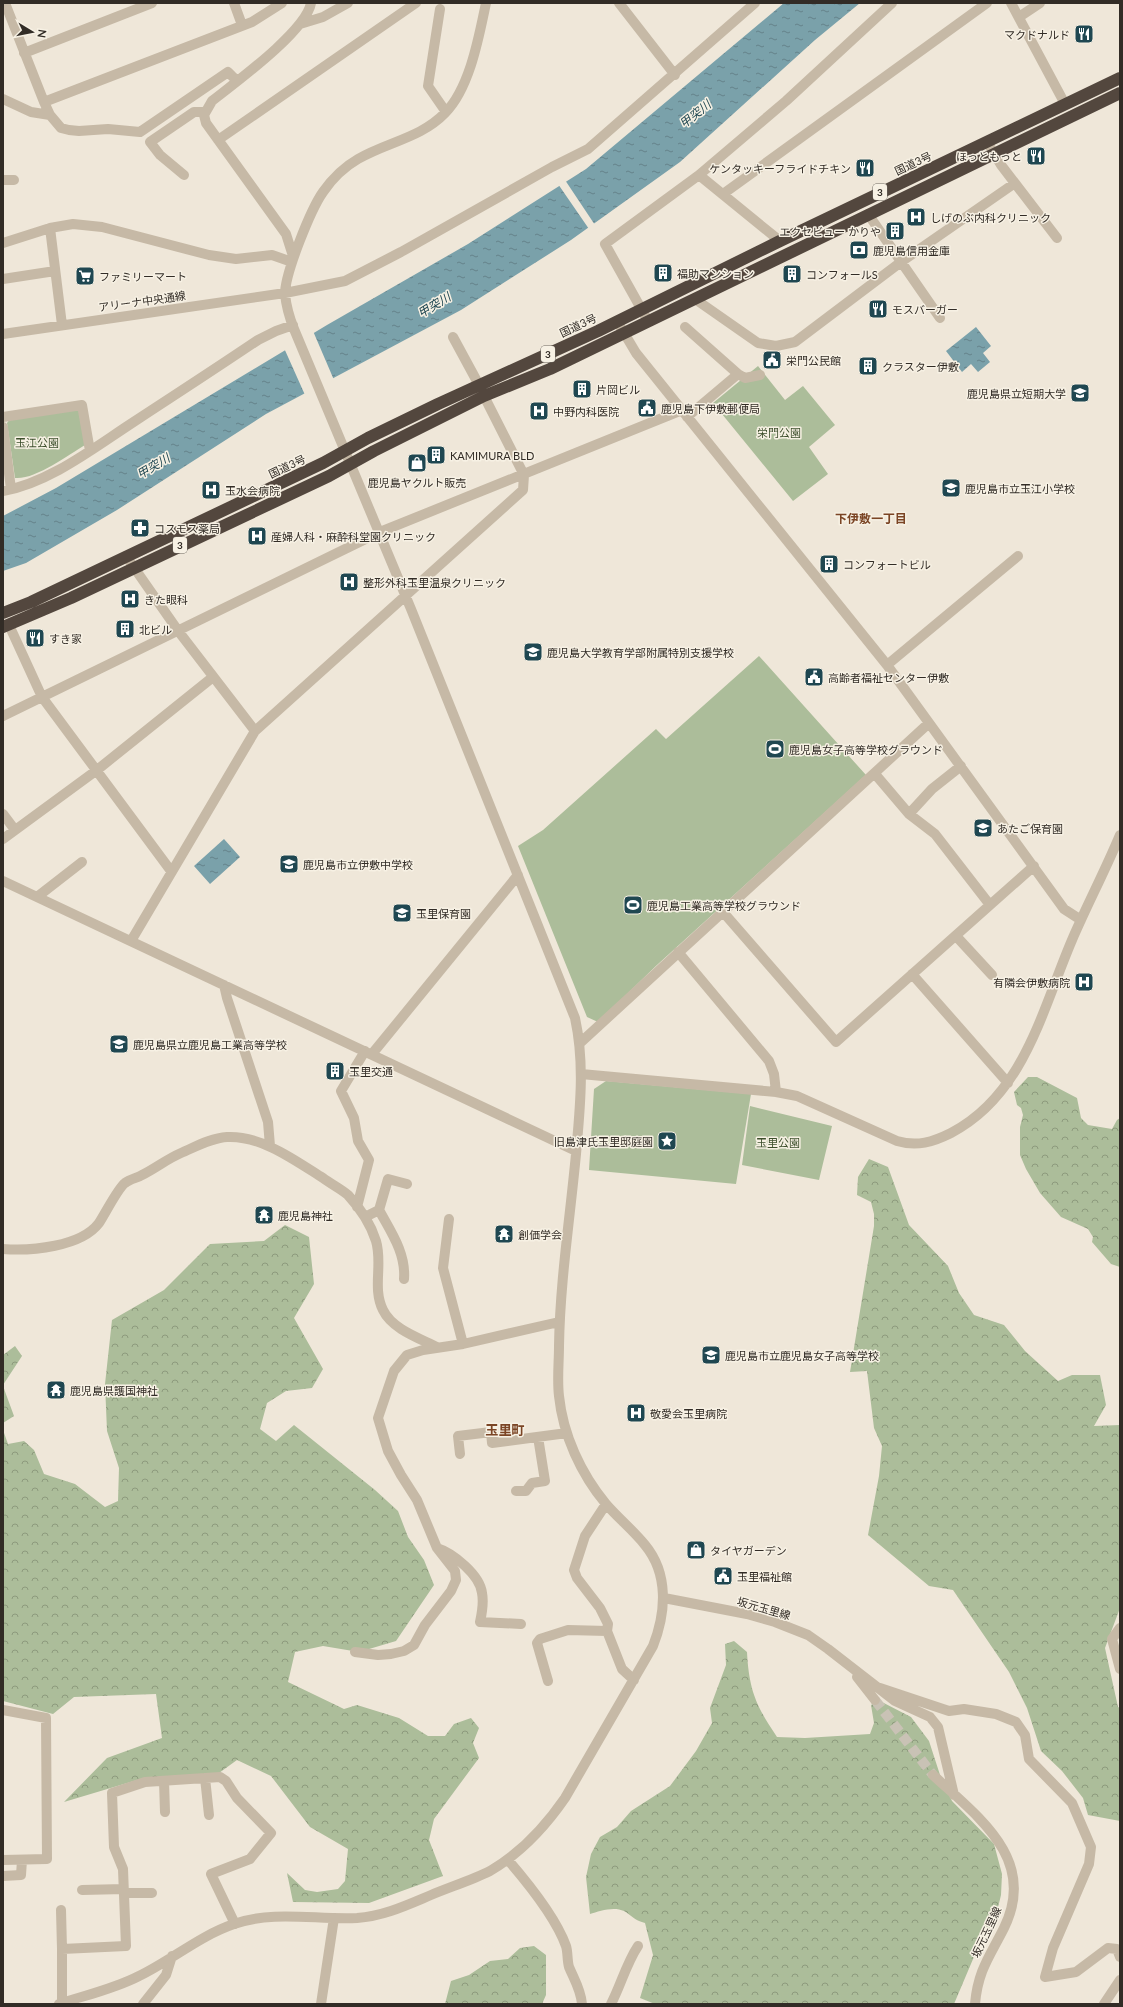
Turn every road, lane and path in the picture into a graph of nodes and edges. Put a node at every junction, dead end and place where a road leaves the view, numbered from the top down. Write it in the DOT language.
graph roads {
  1 [pos="5,3"];
  2 [pos="152,3"];
  3 [pos="234,3"];
  4 [pos="282,3"];
  5 [pos="311,3"];
  6 [pos="348,3"];
  7 [pos="416,3"];
  8 [pos="619,3"];
  9 [pos="755,3"];
  10 [pos="892,3"];
  11 [pos="987,3"];
  12 [pos="1011,3"];
  13 [pos="1040,3"];
  14 [pos="487,4"];
  15 [pos="742,7"];
  16 [pos="440,9"];
  17 [pos="1019,16"];
  18 [pos="300,24"];
  19 [pos="242,25"];
  20 [pos="24,53"];
  21 [pos="675,75"];
  22 [pos="1120,78"];
  23 [pos="237,81"];
  24 [pos="1120,93"];
  25 [pos="3,98"];
  26 [pos="44,102"];
  27 [pos="1065,104"];
  28 [pos="205,112"];
  29 [pos="446,112"];
  30 [pos="50,115"];
  31 [pos="218,140"];
  32 [pos="987,142"];
  33 [pos="994,154"];
  34 [pos="699,175"];
  35 [pos="184,176"];
  36 [pos="3,180"];
  37 [pos="14,180"];
  38 [pos="1015,183"];
  39 [pos="723,194"];
  40 [pos="868,214"];
  41 [pos="50,228"];
  42 [pos="1057,238"];
  43 [pos="780,241"];
  44 [pos="3,243"];
  45 [pos="293,259"];
  46 [pos="901,262"];
  47 [pos="55,271"];
  48 [pos="3,278"];
  49 [pos="285,293"];
  50 [pos="695,298"];
  51 [pos="641,308"];
  52 [pos="940,318"];
  53 [pos="617,321"];
  54 [pos="648,321"];
  55 [pos="62,324"];
  56 [pos="293,327"];
  57 [pos="685,327"];
  58 [pos="624,333"];
  59 [pos="3,334"];
  60 [pos="453,337"];
  61 [pos="738,374"];
  62 [pos="760,375"];
  63 [pos="482,390"];
  64 [pos="684,413"];
  65 [pos="3,417"];
  66 [pos="3,427"];
  67 [pos="90,451"];
  68 [pos="345,451"];
  69 [pos="350,464"];
  70 [pos="524,475"];
  71 [pos="7,490"];
  72 [pos="380,532"];
  73 [pos="126,556"];
  74 [pos="1018,556"];
  75 [pos="133,568"];
  76 [pos="405,597"];
  77 [pos="3,613"];
  78 [pos="6,626"];
  79 [pos="179,632"];
  80 [pos="886,665"];
  81 [pos="213,677"];
  82 [pos="42,697"];
  83 [pos="3,716"];
  84 [pos="929,723"];
  85 [pos="255,731"];
  86 [pos="961,766"];
  87 [pos="97,770"];
  88 [pos="875,774"];
  89 [pos="3,814"];
  90 [pos="908,814"];
  91 [pos="15,830"];
  92 [pos="1120,835"];
  93 [pos="3,839"];
  94 [pos="82,862"];
  95 [pos="1034,866"];
  96 [pos="171,871"];
  97 [pos="518,875"];
  98 [pos="3,881"];
  99 [pos="37,896"];
  100 [pos="990,905"];
  101 [pos="723,912"];
  102 [pos="1081,920"];
  103 [pos="956,936"];
  104 [pos="131,941"];
  105 [pos="678,952"];
  106 [pos="912,974"];
  107 [pos="992,975"];
  108 [pos="224,985"];
  109 [pos="580,1042"];
  110 [pos="368,1053"];
  111 [pos="581,1074"];
  112 [pos="1008,1083"];
  113 [pos="776,1092"];
  114 [pos="270,1146"];
  115 [pos="576,1151"];
  116 [pos="407,1184"];
  117 [pos="357,1206"];
  118 [pos="379,1210"];
  119 [pos="365,1217"];
  120 [pos="449,1219"];
  121 [pos="3,1249"];
  122 [pos="404,1279"];
  123 [pos="559,1322"];
  124 [pos="464,1344"];
  125 [pos="437,1347"];
  126 [pos="567,1433"];
  127 [pos="538,1437"];
  128 [pos="460,1454"];
  129 [pos="516,1491"];
  130 [pos="606,1504"];
  131 [pos="437,1548"];
  132 [pos="664,1598"];
  133 [pos="521,1624"];
  134 [pos="1120,1628"];
  135 [pos="607,1631"];
  136 [pos="354,1652"];
  137 [pos="847,1665"];
  138 [pos="1120,1669"];
  139 [pos="634,1680"];
  140 [pos="548,1681"];
  141 [pos="877,1688"];
  142 [pos="875,1700"];
  143 [pos="3,1710"];
  144 [pos="933,1775"];
  145 [pos="205,1778"];
  146 [pos="164,1781"];
  147 [pos="954,1795"];
  148 [pos="165,1812"];
  149 [pos="208,1816"];
  150 [pos="3,1860"];
  151 [pos="22,1860"];
  152 [pos="508,1860"];
  153 [pos="3,1876"];
  154 [pos="82,1890"];
  155 [pos="124,1891"];
  156 [pos="152,1893"];
  157 [pos="61,1910"];
  158 [pos="334,1918"];
  159 [pos="235,1924"];
  160 [pos="638,1946"];
  161 [pos="62,1949"];
  162 [pos="172,1956"];
  163 [pos="1120,1957"];
  164 [pos="1120,1980"];
  165 [pos="61,2004"];
  166 [pos="143,2004"];
  167 [pos="321,2004"];
  168 [pos="582,2004"];
  169 [pos="610,2004"];
  170 [pos="975,2004"];
  171 [pos="1104,2004"];
  1 -- 20 [label="street"];
  2 -- 20 [label="street"];
  3 -- 19 [label="street"];
  4 -- 19 [label="street"];
  5 -- 18 [label="street"];
  6 -- 18 [label="street"];
  7 -- 31 [label="street"];
  8 -- 21 [label="street"];
  9 -- 15 [label="street, アリーナ中央通線"];
  10 -- 34 [label="street"];
  11 -- 39 [label="street"];
  12 -- 17 [label="street"];
  13 -- 17 [label="street"];
  14 -- 29 [label="street"];
  15 -- 21 [label="street, アリーナ中央通線"];
  16 -- 29 [label="street"];
  17 -- 27 [label="street"];
  18 -- 23 [label="street"];
  19 -- 26 [label="street"];
  20 -- 26 [label="street"];
  21 -- 49 [label="street, アリーナ中央通線"];
  22 -- 27 [label="highway, 国道3号 / 3"];
  23 -- 28 [label="street"];
  23 -- 30 [label="street"];
  24 -- 33 [label="highway, 国道3号 / 3"];
  25 -- 30 [label="street"];
  26 -- 30 [label="street"];
  27 -- 32 [label="highway, 国道3号 / 3"];
  28 -- 31 [label="street"];
  28 -- 35 [label="street"];
  29 -- 45 [label="street"];
  31 -- 45 [label="street"];
  32 -- 33 [label="street"];
  32 -- 43 [label="highway, 国道3号 / 3"];
  33 -- 38 [label="street"];
  33 -- 40 [label="highway, 国道3号 / 3"];
  34 -- 39 [label="street"];
  34 -- 51 [label="street"];
  36 -- 37 [label="street"];
  38 -- 42 [label="street"];
  38 -- 46 [label="street"];
  39 -- 43 [label="street"];
  40 -- 46 [label="street"];
  40 -- 50 [label="highway, 国道3号 / 3"];
  41 -- 44 [label="street"];
  41 -- 45 [label="street"];
  41 -- 47 [label="street"];
  43 -- 51 [label="highway, 国道3号 / 3"];
  45 -- 49 [label="street"];
  46 -- 50 [label="street"];
  46 -- 52 [label="street"];
  47 -- 48 [label="street"];
  47 -- 55 [label="street"];
  49 -- 55 [label="street, アリーナ中央通線"];
  49 -- 56 [label="street"];
  50 -- 54 [label="highway, 国道3号 / 3"];
  51 -- 53 [label="highway, 国道3号 / 3"];
  51 -- 54 [label="street"];
  53 -- 58 [label="street"];
  53 -- 63 [label="highway, 国道3号 / 3"];
  54 -- 58 [label="highway, 国道3号 / 3"];
  55 -- 59 [label="street, アリーナ中央通線"];
  56 -- 67 [label="street"];
  56 -- 68 [label="street"];
  57 -- 61 [label="street"];
  58 -- 63 [label="highway, 国道3号 / 3"];
  58 -- 64 [label="street"];
  60 -- 63 [label="street"];
  61 -- 62 [label="street"];
  61 -- 64 [label="street"];
  63 -- 68 [label="highway, 国道3号 / 3"];
  63 -- 69 [label="highway, 国道3号 / 3"];
  63 -- 70 [label="street"];
  64 -- 70 [label="street"];
  64 -- 80 [label="street"];
  65 -- 67 [label="street"];
  66 -- 71 [label="street"];
  67 -- 71 [label="street"];
  68 -- 69 [label="street"];
  68 -- 73 [label="highway, 国道3号 / 3"];
  69 -- 72 [label="street"];
  69 -- 75 [label="highway, 国道3号 / 3"];
  70 -- 72 [label="street"];
  70 -- 76 [label="street"];
  72 -- 76 [label="street"];
  72 -- 79 [label="street"];
  73 -- 75 [label="street"];
  73 -- 77 [label="highway, 国道3号 / 3"];
  74 -- 80 [label="street"];
  75 -- 78 [label="highway, 国道3号 / 3"];
  75 -- 79 [label="street"];
  76 -- 85 [label="street"];
  76 -- 97 [label="street"];
  78 -- 82 [label="street"];
  79 -- 81 [label="street"];
  79 -- 82 [label="street"];
  80 -- 84 [label="street"];
  81 -- 85 [label="street"];
  81 -- 87 [label="street"];
  82 -- 83 [label="street"];
  82 -- 87 [label="street"];
  84 -- 86 [label="street"];
  84 -- 88 [label="street"];
  85 -- 96 [label="street"];
  86 -- 90 [label="street"];
  86 -- 95 [label="street"];
  87 -- 91 [label="street"];
  87 -- 96 [label="street"];
  88 -- 90 [label="street"];
  88 -- 101 [label="street"];
  89 -- 91 [label="street"];
  90 -- 100 [label="street"];
  91 -- 93 [label="street"];
  92 -- 102 [label="street"];
  94 -- 99 [label="street"];
  95 -- 100 [label="street"];
  95 -- 102 [label="street"];
  96 -- 104 [label="street"];
  97 -- 109 [label="street"];
  97 -- 110 [label="street"];
  98 -- 99 [label="street"];
  99 -- 104 [label="street"];
  100 -- 103 [label="street"];
  101 -- 105 [label="street"];
  101 -- 106 [label="street"];
  102 -- 112 [label="street"];
  103 -- 106 [label="street"];
  103 -- 107 [label="street"];
  104 -- 108 [label="street"];
  105 -- 109 [label="street"];
  105 -- 113 [label="street"];
  106 -- 112 [label="street"];
  108 -- 110 [label="street"];
  108 -- 114 [label="street"];
  109 -- 111 [label="street"];
  110 -- 115 [label="street"];
  110 -- 117 [label="street"];
  111 -- 113 [label="street"];
  111 -- 115 [label="street"];
  112 -- 113 [label="street"];
  114 -- 117 [label="street"];
  114 -- 121 [label="street"];
  115 -- 123 [label="street"];
  116 -- 118 [label="street"];
  117 -- 119 [label="street"];
  118 -- 119 [label="street"];
  118 -- 122 [label="street"];
  119 -- 125 [label="street"];
  120 -- 124 [label="street"];
  123 -- 124 [label="street"];
  123 -- 126 [label="street"];
  124 -- 125 [label="street"];
  125 -- 131 [label="street"];
  126 -- 127 [label="street"];
  126 -- 130 [label="street"];
  127 -- 128 [label="street"];
  127 -- 129 [label="street"];
  130 -- 132 [label="street"];
  130 -- 135 [label="street"];
  131 -- 133 [label="street"];
  131 -- 136 [label="street"];
  132 -- 137 [label="street, 坂元玉里線"];
  132 -- 139 [label="street"];
  134 -- 138 [label="street"];
  135 -- 139 [label="street"];
  135 -- 140 [label="street"];
  137 -- 141 [label="street, 坂元玉里線"];
  137 -- 142 [label="street, 坂元玉里線"];
  139 -- 152 [label="street"];
  141 -- 147 [label="street, 坂元玉里線"];
  141 -- 163 [label="street"];
  143 -- 151 [label="street"];
  144 -- 147 [label="street, 坂元玉里線"];
  145 -- 146 [label="street"];
  145 -- 149 [label="street"];
  145 -- 159 [label="street"];
  146 -- 148 [label="street"];
  146 -- 155 [label="street"];
  147 -- 170 [label="street, 坂元玉里線"];
  150 -- 151 [label="street"];
  151 -- 153 [label="street"];
  152 -- 158 [label="street"];
  152 -- 168 [label="street"];
  154 -- 155 [label="street"];
  155 -- 156 [label="street"];
  155 -- 161 [label="street"];
  157 -- 161 [label="street"];
  158 -- 159 [label="street"];
  158 -- 167 [label="street"];
  159 -- 162 [label="street"];
  160 -- 169 [label="street"];
  161 -- 165 [label="street"];
  162 -- 165 [label="street"];
  162 -- 166 [label="street"];
  164 -- 171 [label="street"];
}
